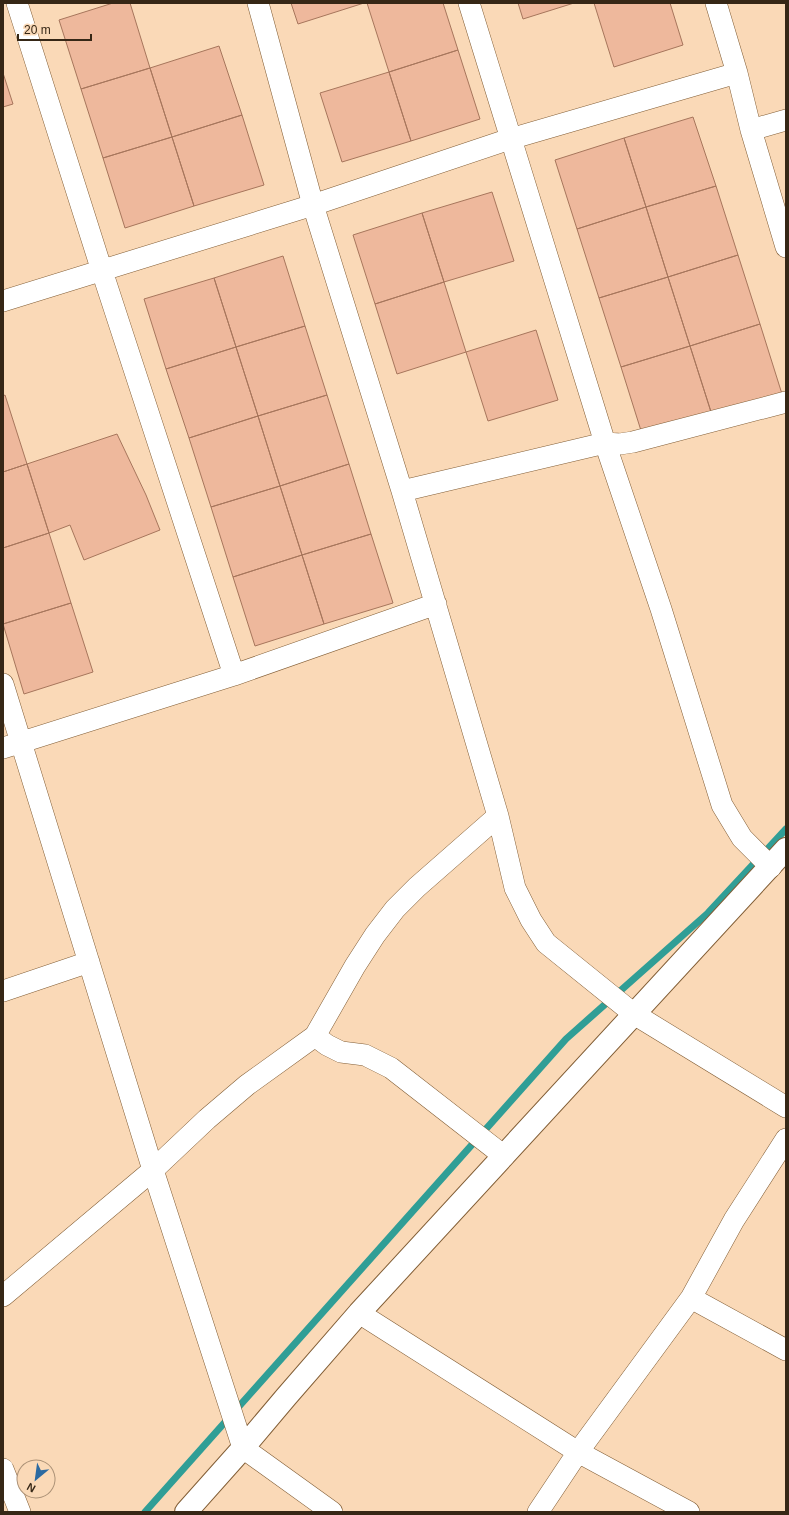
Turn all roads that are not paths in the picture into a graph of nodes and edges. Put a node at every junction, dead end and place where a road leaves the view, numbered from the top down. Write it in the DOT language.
graph roads {
  1 [pos="17,3"];
  2 [pos="258,3"];
  3 [pos="469,3"];
  4 [pos="716,3"];
  5 [pos="737,73"];
  6 [pos="786,120"];
  7 [pos="751,130"];
  8 [pos="510,138"];
  9 [pos="313,205"];
  10 [pos="786,247"];
  11 [pos="102,271"];
  12 [pos="3,301"];
  13 [pos="786,402"];
  14 [pos="605,442"];
  15 [pos="402,492"];
  16 [pos="436,604"];
  17 [pos="234,675"];
  18 [pos="3,684"];
  19 [pos="12,745"];
  20 [pos="498,816"];
  21 [pos="786,849"];
  22 [pos="771,867"];
  23 [pos="89,962"];
  24 [pos="3,991"];
  25 [pos="634,1014"];
  26 [pos="315,1036"];
  27 [pos="786,1107"];
  28 [pos="786,1139"];
  29 [pos="504,1156"];
  30 [pos="153,1170"];
  31 [pos="3,1296"];
  32 [pos="691,1298"];
  33 [pos="359,1313"];
  34 [pos="786,1350"];
  35 [pos="243,1448"];
  36 [pos="578,1452"];
  37 [pos="3,1469"];
  38 [pos="20,1512"];
  39 [pos="186,1512"];
  40 [pos="332,1512"];
  41 [pos="538,1512"];
  42 [pos="689,1512"];
  1 -- 11 [label="street"];
  2 -- 9 [label="street"];
  3 -- 8 [label="street"];
  4 -- 5 [label="street"];
  5 -- 7 [label="street"];
  5 -- 8 [label="street"];
  6 -- 7 [label="street"];
  7 -- 10 [label="street"];
  8 -- 9 [label="street"];
  8 -- 14 [label="street"];
  9 -- 11 [label="street"];
  9 -- 15 [label="street"];
  11 -- 12 [label="street"];
  11 -- 17 [label="street"];
  13 -- 14 [label="street"];
  14 -- 15 [label="street"];
  14 -- 22 [label="street"];
  15 -- 16 [label="street"];
  16 -- 17 [label="street"];
  16 -- 20 [label="street"];
  17 -- 19 [label="street"];
  18 -- 19 [label="street"];
  19 -- 23 [label="street"];
  20 -- 25 [label="street"];
  20 -- 26 [label="street"];
  21 -- 22 [label="street"];
  22 -- 25 [label="street"];
  23 -- 24 [label="street"];
  23 -- 30 [label="street"];
  25 -- 27 [label="street"];
  25 -- 29 [label="street"];
  26 -- 29 [label="street"];
  26 -- 30 [label="street"];
  28 -- 32 [label="street"];
  29 -- 33 [label="street"];
  30 -- 31 [label="street"];
  30 -- 35 [label="street"];
  32 -- 34 [label="street"];
  32 -- 36 [label="street"];
  33 -- 35 [label="street"];
  33 -- 36 [label="street"];
  35 -- 39 [label="street"];
  35 -- 40 [label="street"];
  36 -- 41 [label="street"];
  36 -- 42 [label="street"];
  37 -- 38 [label="street"];
}
